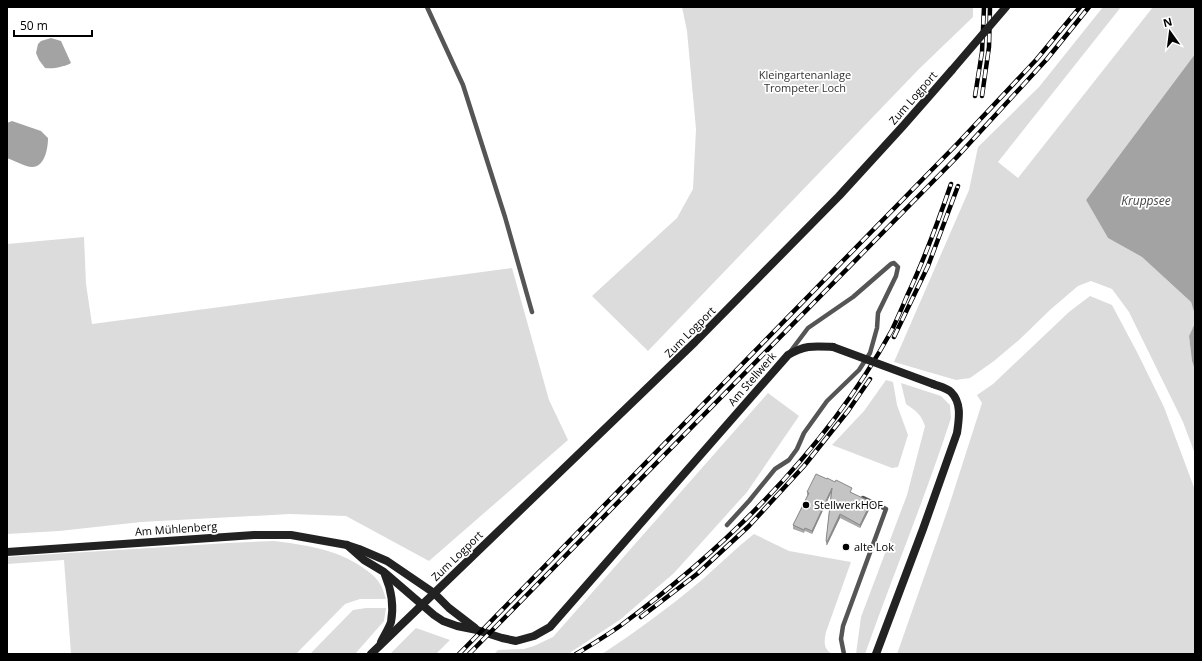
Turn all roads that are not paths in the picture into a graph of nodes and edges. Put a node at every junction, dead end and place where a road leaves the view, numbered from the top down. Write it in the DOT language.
graph roads {
  1 [pos="427,7"];
  2 [pos="1006,7"];
  3 [pos="532,312"];
  4 [pos="788,355"];
  5 [pos="863,498"];
  6 [pos="727,525"];
  7 [pos="346,545"];
  8 [pos="7,552"];
  9 [pos="384,572"];
  10 [pos="434,593"];
  11 [pos="422,604"];
  12 [pos="477,630"];
  13 [pos="379,646"];
  14 [pos="371,654"];
  15 [pos="844,654"];
  16 [pos="876,654"];
  1 -- 3 [label="lane"];
  2 -- 10 [label="street, Zum Logport, bridge"];
  4 -- 6 [label="lane"];
  4 -- 12 [label="street, Am Stellwerk"];
  4 -- 16 [label="street, Am Stellwerk, bridge"];
  5 -- 15 [label="lane"];
  7 -- 8 [label="street, Am Mühlenberg"];
  7 -- 9 [label="street, Am Mühlenberg"];
  7 -- 10 [label="street, Am Mühlenberg"];
  9 -- 11 [label="street, Am Mühlenberg"];
  9 -- 13 [label="street"];
  10 -- 11 [label="street, Zum Logport"];
  10 -- 12 [label="street, Am Stellwerk"];
  11 -- 12 [label="street, Am Stellwerk"];
  11 -- 13 [label="street, Zum Logport"];
  13 -- 14 [label="street, Zum Logport"];
}
